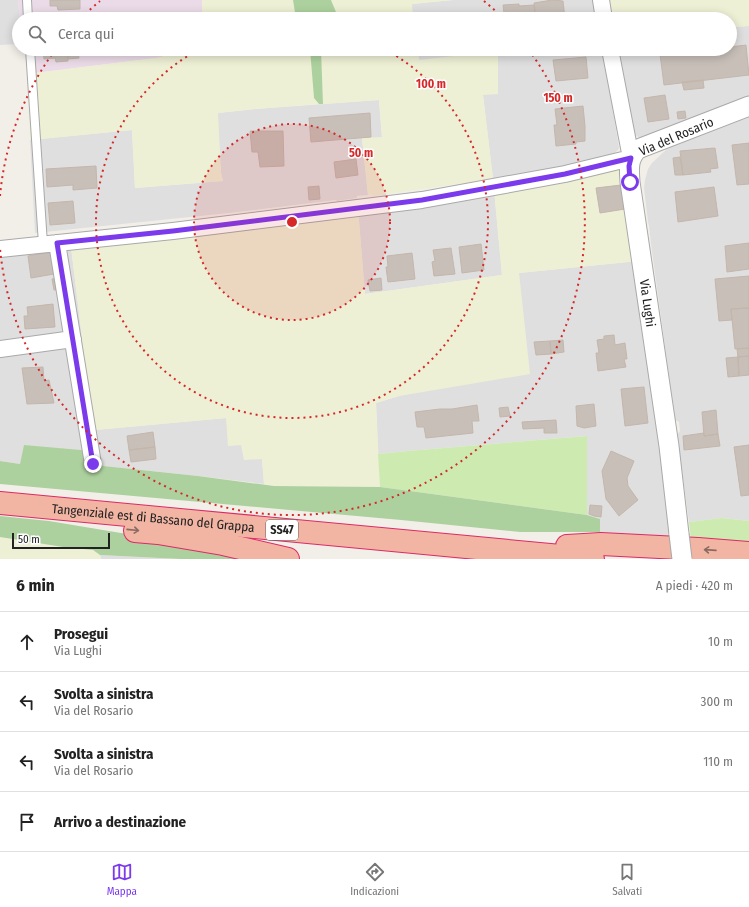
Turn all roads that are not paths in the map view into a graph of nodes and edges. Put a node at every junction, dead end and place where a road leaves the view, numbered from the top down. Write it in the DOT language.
graph roads {
  1 [pos="27,0"];
  2 [pos="601,0"];
  3 [pos="28,12"];
  4 [pos="603,12"];
  5 [pos="31,56"];
  6 [pos="611,56"];
  7 [pos="749,106"];
  8 [pos="631,158"];
  9 [pos="50,244"];
  10 [pos="0,249"];
  11 [pos="73,339"];
  12 [pos="0,349"];
  13 [pos="93,464"];
  14 [pos="0,503"];
  15 [pos="56,508"];
  16 [pos="508,551"];
  17 [pos="749,553"];
  18 [pos="288,559"];
  19 [pos="593,559"];
  20 [pos="682,559"];
  1 -- 3 [label="lane"];
  2 -- 4 [label="street"];
  5 -- 9 [label="lane"];
  6 -- 8 [label="street, Via Lughi"];
  7 -- 8 [label="street, Via del Rosario"];
  8 -- 9 [label="street, Via del Rosario"];
  8 -- 20 [label="street, Via Lughi, bridge"];
  9 -- 10 [label="street, Via del Rosario"];
  9 -- 11 [label="street"];
  11 -- 12 [label="street"];
  11 -- 13 [label="street"];
  14 -- 15 [label="highway, Tangenziale est di Bassano del Grappa / SS47"];
  15 -- 16 [label="highway, Tangenziale est di Bassano del Grappa / SS47"];
  15 -- 18 [label="highway, one-way"];
  17 -- 16 [label="highway, one-way"];
  16 -- 19 [label="highway, Tangenziale est di Bassano del Grappa / SS47"];
}
